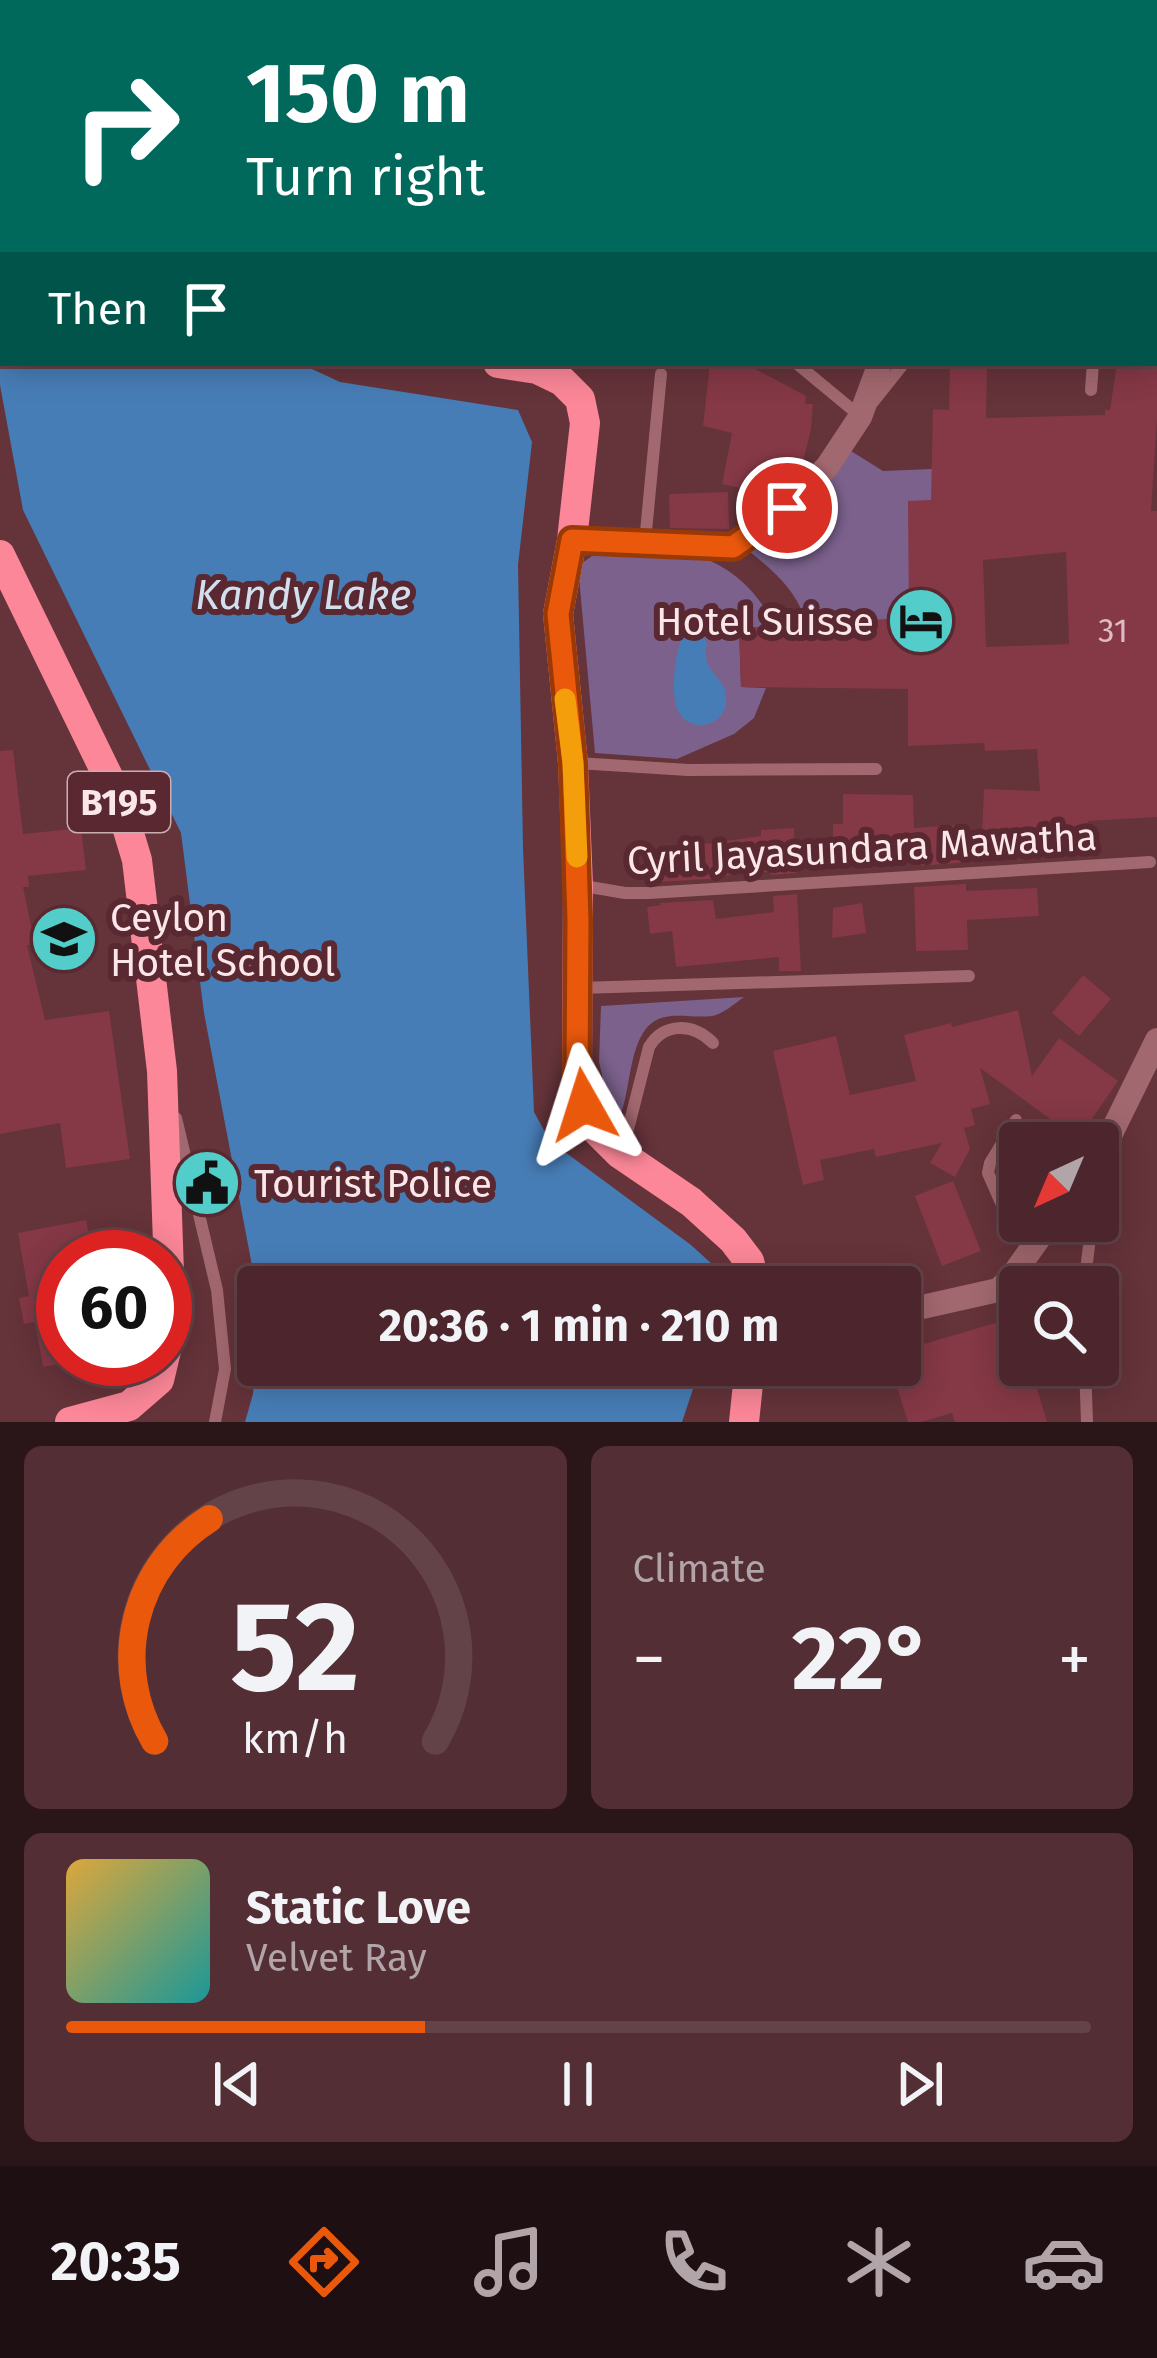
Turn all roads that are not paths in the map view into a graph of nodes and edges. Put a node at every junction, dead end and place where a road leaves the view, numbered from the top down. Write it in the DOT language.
graph roads {
  1 [pos="518,366"];
  2 [pos="800,366"];
  3 [pos="879,366"];
  4 [pos="902,366"];
  5 [pos="1093,366"];
  6 [pos="661,374"];
  7 [pos="1091,390"];
  8 [pos="860,417"];
  9 [pos="572,540"];
  10 [pos="645,542"];
  11 [pos="0,555"];
  12 [pos="573,763"];
  13 [pos="876,769"];
  14 [pos="1150,862"];
  15 [pos="578,885"];
  16 [pos="968,976"];
  17 [pos="579,988"];
  18 [pos="1157,1040"];
  19 [pos="713,1043"];
  20 [pos="162,1071"];
  21 [pos="1016,1120"];
  22 [pos="1119,1122"];
  23 [pos="619,1153"];
  24 [pos="167,1230"];
  25 [pos="1035,1242"];
  26 [pos="1032,1246"];
  27 [pos="750,1266"];
  28 [pos="921,1307"];
  29 [pos="152,1386"];
  30 [pos="748,1386"];
  31 [pos="1086,1386"];
  32 [pos="70,1422"];
  33 [pos="215,1422"];
  34 [pos="744,1422"];
  35 [pos="1087,1422"];
  1 -- 9 [label="main road"];
  2 -- 8 [label="lane"];
  3 -- 8 [label="street"];
  4 -- 8 [label="lane"];
  5 -- 7 [label="lane"];
  6 -- 10 [label="lane"];
  8 -- 10 [label="street"];
  9 -- 10 [label="street"];
  9 -- 12 [label="main road"];
  11 -- 20 [label="main road, B195"];
  12 -- 13 [label="lane"];
  12 -- 15 [label="main road"];
  14 -- 15 [label="lane, Cyril Jayasundara Mawatha"];
  15 -- 17 [label="main road"];
  16 -- 17 [label="lane"];
  17 -- 23 [label="main road"];
  18 -- 22 [label="street"];
  19 -- 23 [label="lane"];
  20 -- 24 [label="main road"];
  20 -- 33 [label="lane"];
  21 -- 26 [label="lane"];
  23 -- 27 [label="main road"];
  25 -- 26 [label="street"];
  26 -- 28 [label="street"];
  29 -- 32 [label="main road"];
  30 -- 34 [label="main road"];
  31 -- 35 [label="lane"];
}
